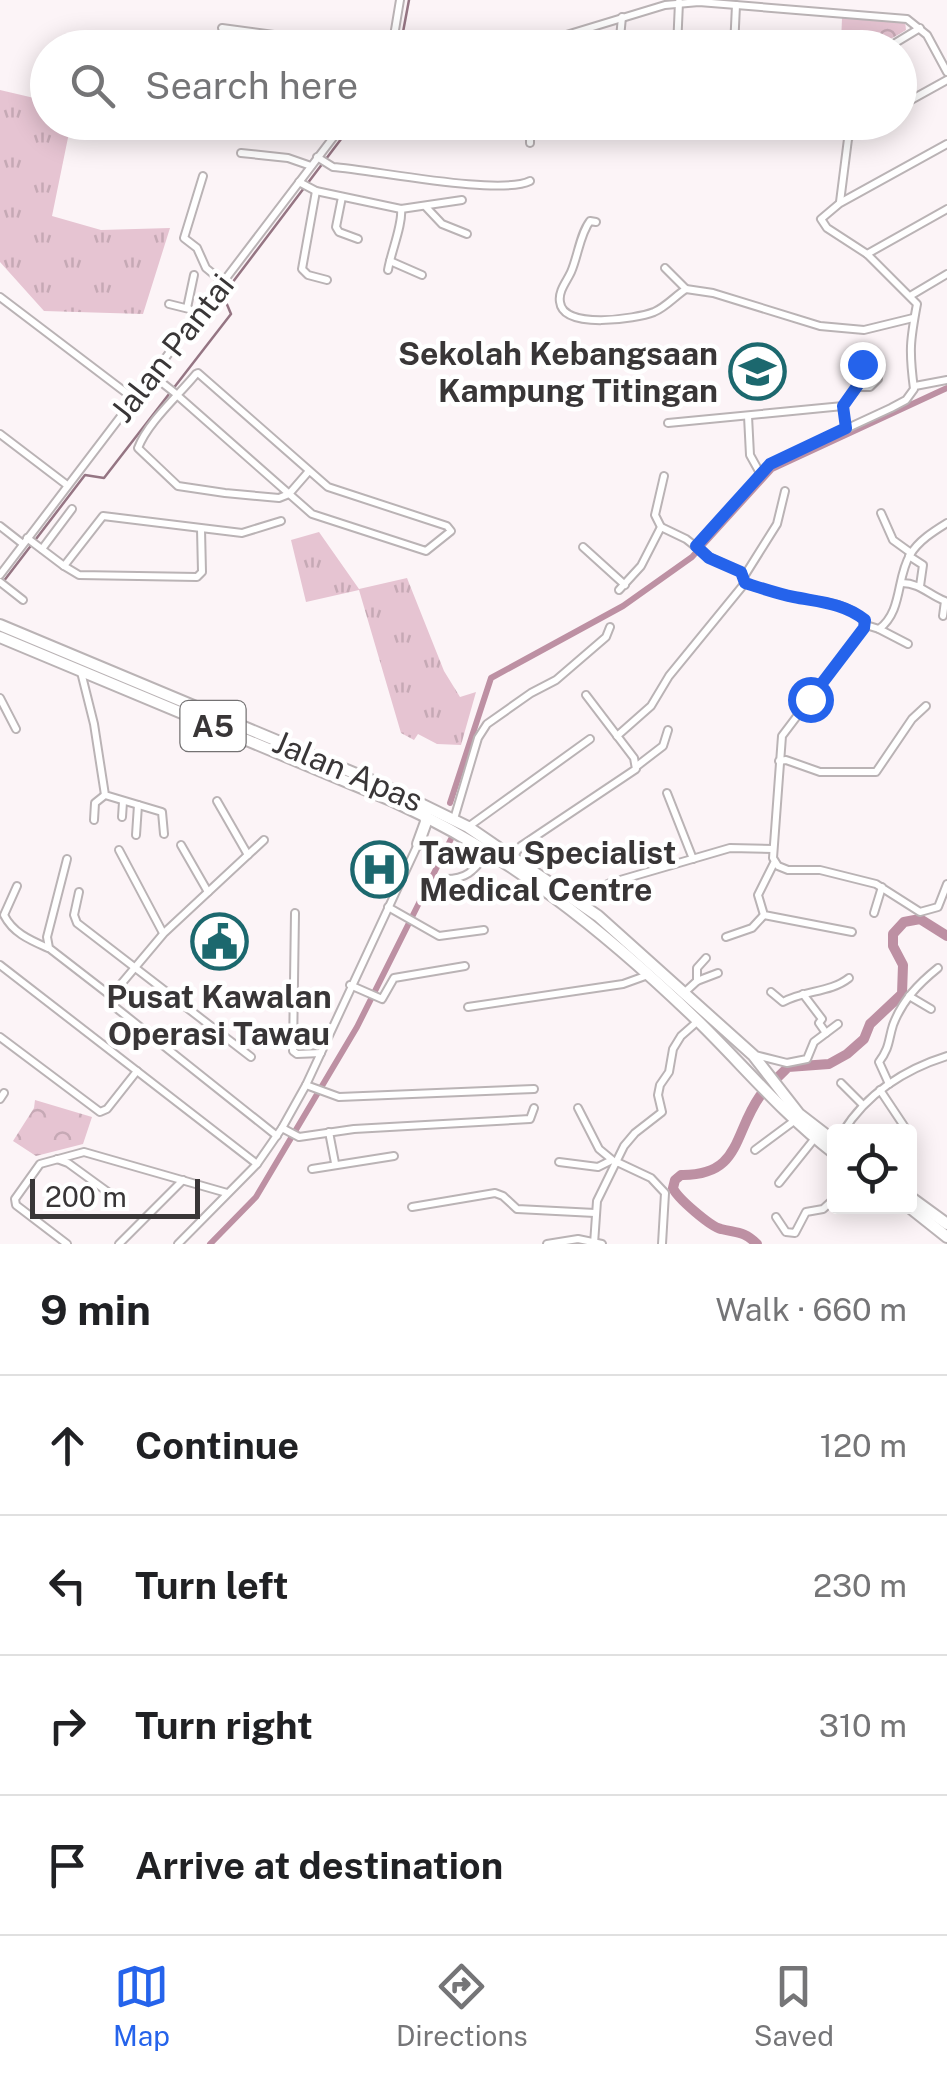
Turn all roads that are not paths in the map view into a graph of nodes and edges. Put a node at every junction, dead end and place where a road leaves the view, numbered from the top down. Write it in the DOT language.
graph roads {
  1 [pos="400,0"];
  2 [pos="679,2"];
  3 [pos="736,5"];
  4 [pos="622,18"];
  5 [pos="222,28"];
  6 [pos="921,28"];
  7 [pos="237,30"];
  8 [pos="395,30"];
  9 [pos="582,30"];
  10 [pos="621,30"];
  11 [pos="677,30"];
  12 [pos="735,30"];
  13 [pos="917,30"];
  14 [pos="947,76"];
  15 [pos="917,95"];
  16 [pos="334,140"];
  17 [pos="848,140"];
  18 [pos="947,144"];
  19 [pos="241,153"];
  20 [pos="322,161"];
  21 [pos="310,166"];
  22 [pos="203,176"];
  23 [pos="530,181"];
  24 [pos="307,187"];
  25 [pos="342,196"];
  26 [pos="462,200"];
  27 [pos="840,203"];
  28 [pos="425,206"];
  29 [pos="401,209"];
  30 [pos="947,209"];
  31 [pos="596,222"];
  32 [pos="468,234"];
  33 [pos="358,239"];
  34 [pos="867,254"];
  35 [pos="665,268"];
  36 [pos="947,274"];
  37 [pos="194,275"];
  38 [pos="422,275"];
  39 [pos="327,280"];
  40 [pos="224,282"];
  41 [pos="686,289"];
  42 [pos="910,296"];
  43 [pos="0,297"];
  44 [pos="169,304"];
  45 [pos="187,308"];
  46 [pos="195,318"];
  47 [pos="912,318"];
  48 [pos="151,374"];
  49 [pos="947,380"];
  50 [pos="915,386"];
  51 [pos="858,387"];
  52 [pos="176,395"];
  53 [pos="133,398"];
  54 [pos="843,406"];
  55 [pos="748,416"];
  56 [pos="668,423"];
  57 [pos="846,428"];
  58 [pos="0,434"];
  59 [pos="309,471"];
  60 [pos="760,472"];
  61 [pos="664,476"];
  62 [pos="67,485"];
  63 [pos="785,492"];
  64 [pos="289,494"];
  65 [pos="72,509"];
  66 [pos="881,513"];
  67 [pos="281,521"];
  68 [pos="947,523"];
  69 [pos="0,526"];
  70 [pos="661,527"];
  71 [pos="200,529"];
  72 [pos="32,544"];
  73 [pos="697,546"];
  74 [pos="583,547"];
  75 [pos="910,554"];
  76 [pos="64,566"];
  77 [pos="745,579"];
  78 [pos="2,581"];
  79 [pos="902,583"];
  80 [pos="920,586"];
  81 [pos="23,600"];
  82 [pos="943,616"];
  83 [pos="0,625"];
  84 [pos="866,625"];
  85 [pos="610,626"];
  86 [pos="879,629"];
  87 [pos="0,636"];
  88 [pos="908,644"];
  89 [pos="80,670"];
  90 [pos="586,695"];
  91 [pos="0,698"];
  92 [pos="926,706"];
  93 [pos="16,730"];
  94 [pos="668,730"];
  95 [pos="617,736"];
  96 [pos="590,739"];
  97 [pos="779,761"];
  98 [pos="637,766"];
  99 [pos="667,793"];
  100 [pos="105,795"];
  101 [pos="416,800"];
  102 [pos="216,801"];
  103 [pos="394,801"];
  104 [pos="123,802"];
  105 [pos="138,805"];
  106 [pos="426,816"];
  107 [pos="122,818"];
  108 [pos="94,820"];
  109 [pos="454,825"];
  110 [pos="468,827"];
  111 [pos="164,834"];
  112 [pos="136,835"];
  113 [pos="264,840"];
  114 [pos="182,845"];
  115 [pos="415,849"];
  116 [pos="773,849"];
  117 [pos="119,850"];
  118 [pos="487,853"];
  119 [pos="248,855"];
  120 [pos="512,857"];
  121 [pos="67,859"];
  122 [pos="693,859"];
  123 [pos="774,863"];
  124 [pos="542,877"];
  125 [pos="443,879"];
  126 [pos="947,884"];
  127 [pos="17,886"];
  128 [pos="882,887"];
  129 [pos="79,892"];
  130 [pos="208,892"];
  131 [pos="576,899"];
  132 [pos="561,903"];
  133 [pos="388,906"];
  134 [pos="295,913"];
  135 [pos="874,913"];
  136 [pos="764,915"];
  137 [pos="484,930"];
  138 [pos="852,932"];
  139 [pos="164,933"];
  140 [pos="726,937"];
  141 [pos="49,948"];
  142 [pos="706,958"];
  143 [pos="0,965"];
  144 [pos="134,966"];
  145 [pos="464,966"];
  146 [pos="938,968"];
  147 [pos="718,973"];
  148 [pos="648,975"];
  149 [pos="850,978"];
  150 [pos="697,982"];
  151 [pos="350,984"];
  152 [pos="772,992"];
  153 [pos="684,993"];
  154 [pos="803,993"];
  155 [pos="111,996"];
  156 [pos="909,996"];
  157 [pos="468,1006"];
  158 [pos="931,1008"];
  159 [pos="698,1021"];
  160 [pos="838,1024"];
  161 [pos="723,1028"];
  162 [pos="826,1033"];
  163 [pos="0,1037"];
  164 [pos="321,1052"];
  165 [pos="754,1055"];
  166 [pos="947,1056"];
  167 [pos="251,1057"];
  168 [pos="736,1060"];
  169 [pos="137,1071"];
  170 [pos="841,1084"];
  171 [pos="890,1084"];
  172 [pos="306,1085"];
  173 [pos="534,1088"];
  174 [pos="880,1090"];
  175 [pos="776,1094"];
  176 [pos="862,1104"];
  177 [pos="534,1108"];
  178 [pos="578,1108"];
  179 [pos="794,1121"];
  180 [pos="848,1124"];
  181 [pos="903,1124"];
  182 [pos="283,1132"];
  183 [pos="329,1132"];
  184 [pos="827,1136"];
  185 [pos="815,1138"];
  186 [pos="827,1147"];
  187 [pos="755,1150"];
  188 [pos="84,1152"];
  189 [pos="394,1156"];
  190 [pos="56,1159"];
  191 [pos="335,1162"];
  192 [pos="559,1162"];
  193 [pos="614,1162"];
  194 [pos="257,1164"];
  195 [pos="312,1168"];
  196 [pos="77,1169"];
  197 [pos="182,1180"];
  198 [pos="779,1183"];
  199 [pos="228,1194"];
  200 [pos="112,1195"];
  201 [pos="917,1202"];
  202 [pos="827,1206"];
  203 [pos="412,1207"];
  204 [pos="595,1213"];
  205 [pos="917,1213"];
  206 [pos="776,1218"];
  207 [pos="947,1224"];
  208 [pos="947,1236"];
  209 [pos="597,1243"];
  210 [pos="68,1244"];
  211 [pos="120,1244"];
  212 [pos="178,1244"];
  213 [pos="547,1244"];
  214 [pos="662,1244"];
  1 -- 8 [label="street"];
  2 -- 3 [label="street"];
  2 -- 4 [label="street"];
  2 -- 11 [label="street"];
  3 -- 6 [label="street"];
  3 -- 12 [label="street"];
  4 -- 9 [label="street"];
  4 -- 10 [label="street"];
  5 -- 7 [label="street"];
  6 -- 13 [label="street"];
  6 -- 14 [label="street"];
  14 -- 15 [label="street"];
  16 -- 20 [label="street, Jalan Pantai"];
  17 -- 27 [label="street"];
  18 -- 27 [label="street"];
  19 -- 21 [label="street"];
  20 -- 21 [label="street, Jalan Pantai"];
  20 -- 23 [label="street"];
  21 -- 24 [label="street, Jalan Pantai"];
  22 -- 40 [label="street"];
  24 -- 25 [label="street"];
  24 -- 39 [label="street"];
  24 -- 40 [label="street, Jalan Pantai"];
  25 -- 29 [label="street"];
  25 -- 33 [label="street"];
  26 -- 28 [label="street"];
  27 -- 34 [label="street"];
  28 -- 29 [label="street"];
  28 -- 32 [label="street"];
  29 -- 38 [label="street"];
  30 -- 34 [label="street"];
  31 -- 41 [label="street"];
  34 -- 42 [label="street"];
  35 -- 41 [label="street"];
  36 -- 42 [label="street"];
  37 -- 45 [label="street"];
  40 -- 46 [label="street, Jalan Pantai"];
  41 -- 47 [label="street"];
  42 -- 47 [label="street"];
  43 -- 53 [label="street"];
  44 -- 45 [label="street"];
  45 -- 46 [label="street"];
  46 -- 48 [label="street, Jalan Pantai"];
  47 -- 50 [label="street"];
  48 -- 52 [label="street"];
  48 -- 53 [label="street, Jalan Pantai"];
  49 -- 50 [label="street"];
  50 -- 57 [label="street"];
  51 -- 54 [label="street"];
  52 -- 59 [label="street"];
  52 -- 64 [label="street"];
  52 -- 64 [label="street"];
  53 -- 62 [label="street, Jalan Pantai"];
  54 -- 55 [label="street"];
  54 -- 57 [label="street"];
  55 -- 56 [label="street"];
  55 -- 60 [label="street"];
  57 -- 60 [label="street"];
  58 -- 62 [label="street"];
  59 -- 64 [label="street"];
  59 -- 64 [label="street"];
  60 -- 73 [label="street"];
  61 -- 70 [label="street"];
  62 -- 72 [label="street, Jalan Pantai"];
  63 -- 77 [label="street"];
  65 -- 72 [label="street"];
  66 -- 75 [label="street"];
  67 -- 71 [label="street"];
  68 -- 75 [label="street"];
  69 -- 72 [label="street"];
  70 -- 73 [label="street"];
  70 -- 74 [label="street"];
  71 -- 76 [label="street"];
  71 -- 76 [label="street"];
  72 -- 76 [label="street"];
  72 -- 78 [label="street, Jalan Pantai"];
  73 -- 77 [label="street"];
  75 -- 79 [label="street"];
  75 -- 80 [label="street"];
  77 -- 84 [label="street"];
  77 -- 95 [label="street"];
  78 -- 81 [label="street"];
  79 -- 80 [label="street"];
  79 -- 86 [label="street"];
  80 -- 82 [label="street"];
  83 -- 101 [label="highway, Jalan Apas / A5"];
  84 -- 86 [label="street"];
  84 -- 97 [label="street"];
  85 -- 109 [label="street"];
  86 -- 88 [label="street"];
  87 -- 89 [label="highway, Jalan Apas / A5"];
  89 -- 100 [label="street"];
  89 -- 103 [label="highway, Jalan Apas / A5"];
  90 -- 95 [label="street"];
  91 -- 93 [label="street"];
  92 -- 97 [label="street"];
  94 -- 98 [label="street"];
  95 -- 98 [label="street"];
  96 -- 110 [label="street"];
  97 -- 116 [label="street"];
  98 -- 120 [label="street"];
  99 -- 122 [label="street"];
  100 -- 104 [label="street"];
  100 -- 108 [label="street"];
  101 -- 106 [label="highway"];
  101 -- 109 [label="highway, Jalan Apas / A5"];
  102 -- 119 [label="street"];
  103 -- 106 [label="highway, Jalan Apas / A5"];
  103 -- 115 [label="street"];
  104 -- 105 [label="street"];
  104 -- 107 [label="street"];
  105 -- 111 [label="street"];
  105 -- 112 [label="street"];
  106 -- 109 [label="highway, Jalan Apas / A5"];
  106 -- 115 [label="highway"];
  109 -- 110 [label="highway, Jalan Apas / A5"];
  109 -- 115 [label="street"];
  109 -- 118 [label="highway, Jalan Apas / A5"];
  110 -- 120 [label="highway, Jalan Apas / A5"];
  113 -- 119 [label="street"];
  114 -- 130 [label="street"];
  115 -- 133 [label="street"];
  116 -- 122 [label="street"];
  116 -- 123 [label="street"];
  117 -- 139 [label="street"];
  118 -- 125 [label="street"];
  118 -- 132 [label="highway, Jalan Apas / A5"];
  119 -- 130 [label="street"];
  120 -- 124 [label="highway, Jalan Apas / A5"];
  121 -- 141 [label="street"];
  122 -- 131 [label="street"];
  123 -- 128 [label="street"];
  123 -- 136 [label="street"];
  124 -- 131 [label="highway, Jalan Apas / A5"];
  124 -- 132 [label="highway"];
  126 -- 128 [label="street"];
  127 -- 141 [label="street"];
  128 -- 135 [label="street"];
  129 -- 144 [label="street"];
  130 -- 139 [label="street"];
  131 -- 153 [label="highway, Jalan Apas / A5"];
  132 -- 148 [label="highway, Jalan Apas / A5"];
  133 -- 137 [label="street"];
  133 -- 151 [label="street"];
  134 -- 164 [label="street"];
  136 -- 138 [label="street"];
  136 -- 140 [label="street"];
  139 -- 144 [label="street"];
  141 -- 155 [label="street"];
  142 -- 150 [label="street"];
  143 -- 169 [label="street"];
  144 -- 155 [label="street"];
  144 -- 167 [label="street"];
  145 -- 151 [label="street"];
  146 -- 156 [label="street"];
  147 -- 150 [label="street"];
  148 -- 157 [label="street"];
  148 -- 159 [label="highway, Jalan Apas / A5"];
  149 -- 154 [label="street"];
  150 -- 153 [label="street"];
  151 -- 164 [label="street"];
  152 -- 154 [label="street"];
  153 -- 161 [label="highway, Jalan Apas / A5"];
  154 -- 162 [label="street"];
  155 -- 182 [label="street"];
  156 -- 158 [label="street"];
  156 -- 171 [label="street"];
  159 -- 168 [label="highway, Jalan Apas / A5"];
  159 -- 193 [label="street"];
  160 -- 162 [label="street"];
  161 -- 165 [label="highway, Jalan Apas / A5"];
  161 -- 168 [label="highway"];
  162 -- 165 [label="street"];
  163 -- 169 [label="street"];
  164 -- 172 [label="street"];
  165 -- 175 [label="highway, Jalan Apas / A5"];
  166 -- 171 [label="street"];
  168 -- 175 [label="highway, Jalan Apas / A5"];
  169 -- 194 [label="street"];
  170 -- 176 [label="street"];
  171 -- 174 [label="street"];
  172 -- 173 [label="street"];
  172 -- 182 [label="street"];
  174 -- 176 [label="street"];
  174 -- 181 [label="street"];
  175 -- 179 [label="highway, Jalan Apas / A5"];
  175 -- 184 [label="highway, Jalan Apas / A5"];
  176 -- 180 [label="street"];
  177 -- 183 [label="street"];
  178 -- 193 [label="street"];
  179 -- 185 [label="highway, Jalan Apas / A5"];
  179 -- 187 [label="street"];
  182 -- 183 [label="street"];
  182 -- 194 [label="street"];
  183 -- 191 [label="street"];
  185 -- 186 [label="highway, Jalan Apas / A5"];
  185 -- 198 [label="street"];
  188 -- 190 [label="street"];
  188 -- 196 [label="street"];
  188 -- 197 [label="street"];
  189 -- 191 [label="street"];
  190 -- 196 [label="street"];
  190 -- 210 [label="street"];
  191 -- 195 [label="street"];
  192 -- 193 [label="street"];
  193 -- 204 [label="street"];
  193 -- 214 [label="street"];
  194 -- 199 [label="street"];
  196 -- 200 [label="street"];
  197 -- 199 [label="street"];
  197 -- 211 [label="street"];
  199 -- 212 [label="street"];
  201 -- 207 [label="highway"];
  202 -- 206 [label="street"];
  203 -- 204 [label="street"];
  204 -- 209 [label="street"];
  205 -- 208 [label="highway"];
  209 -- 213 [label="street"];
}
